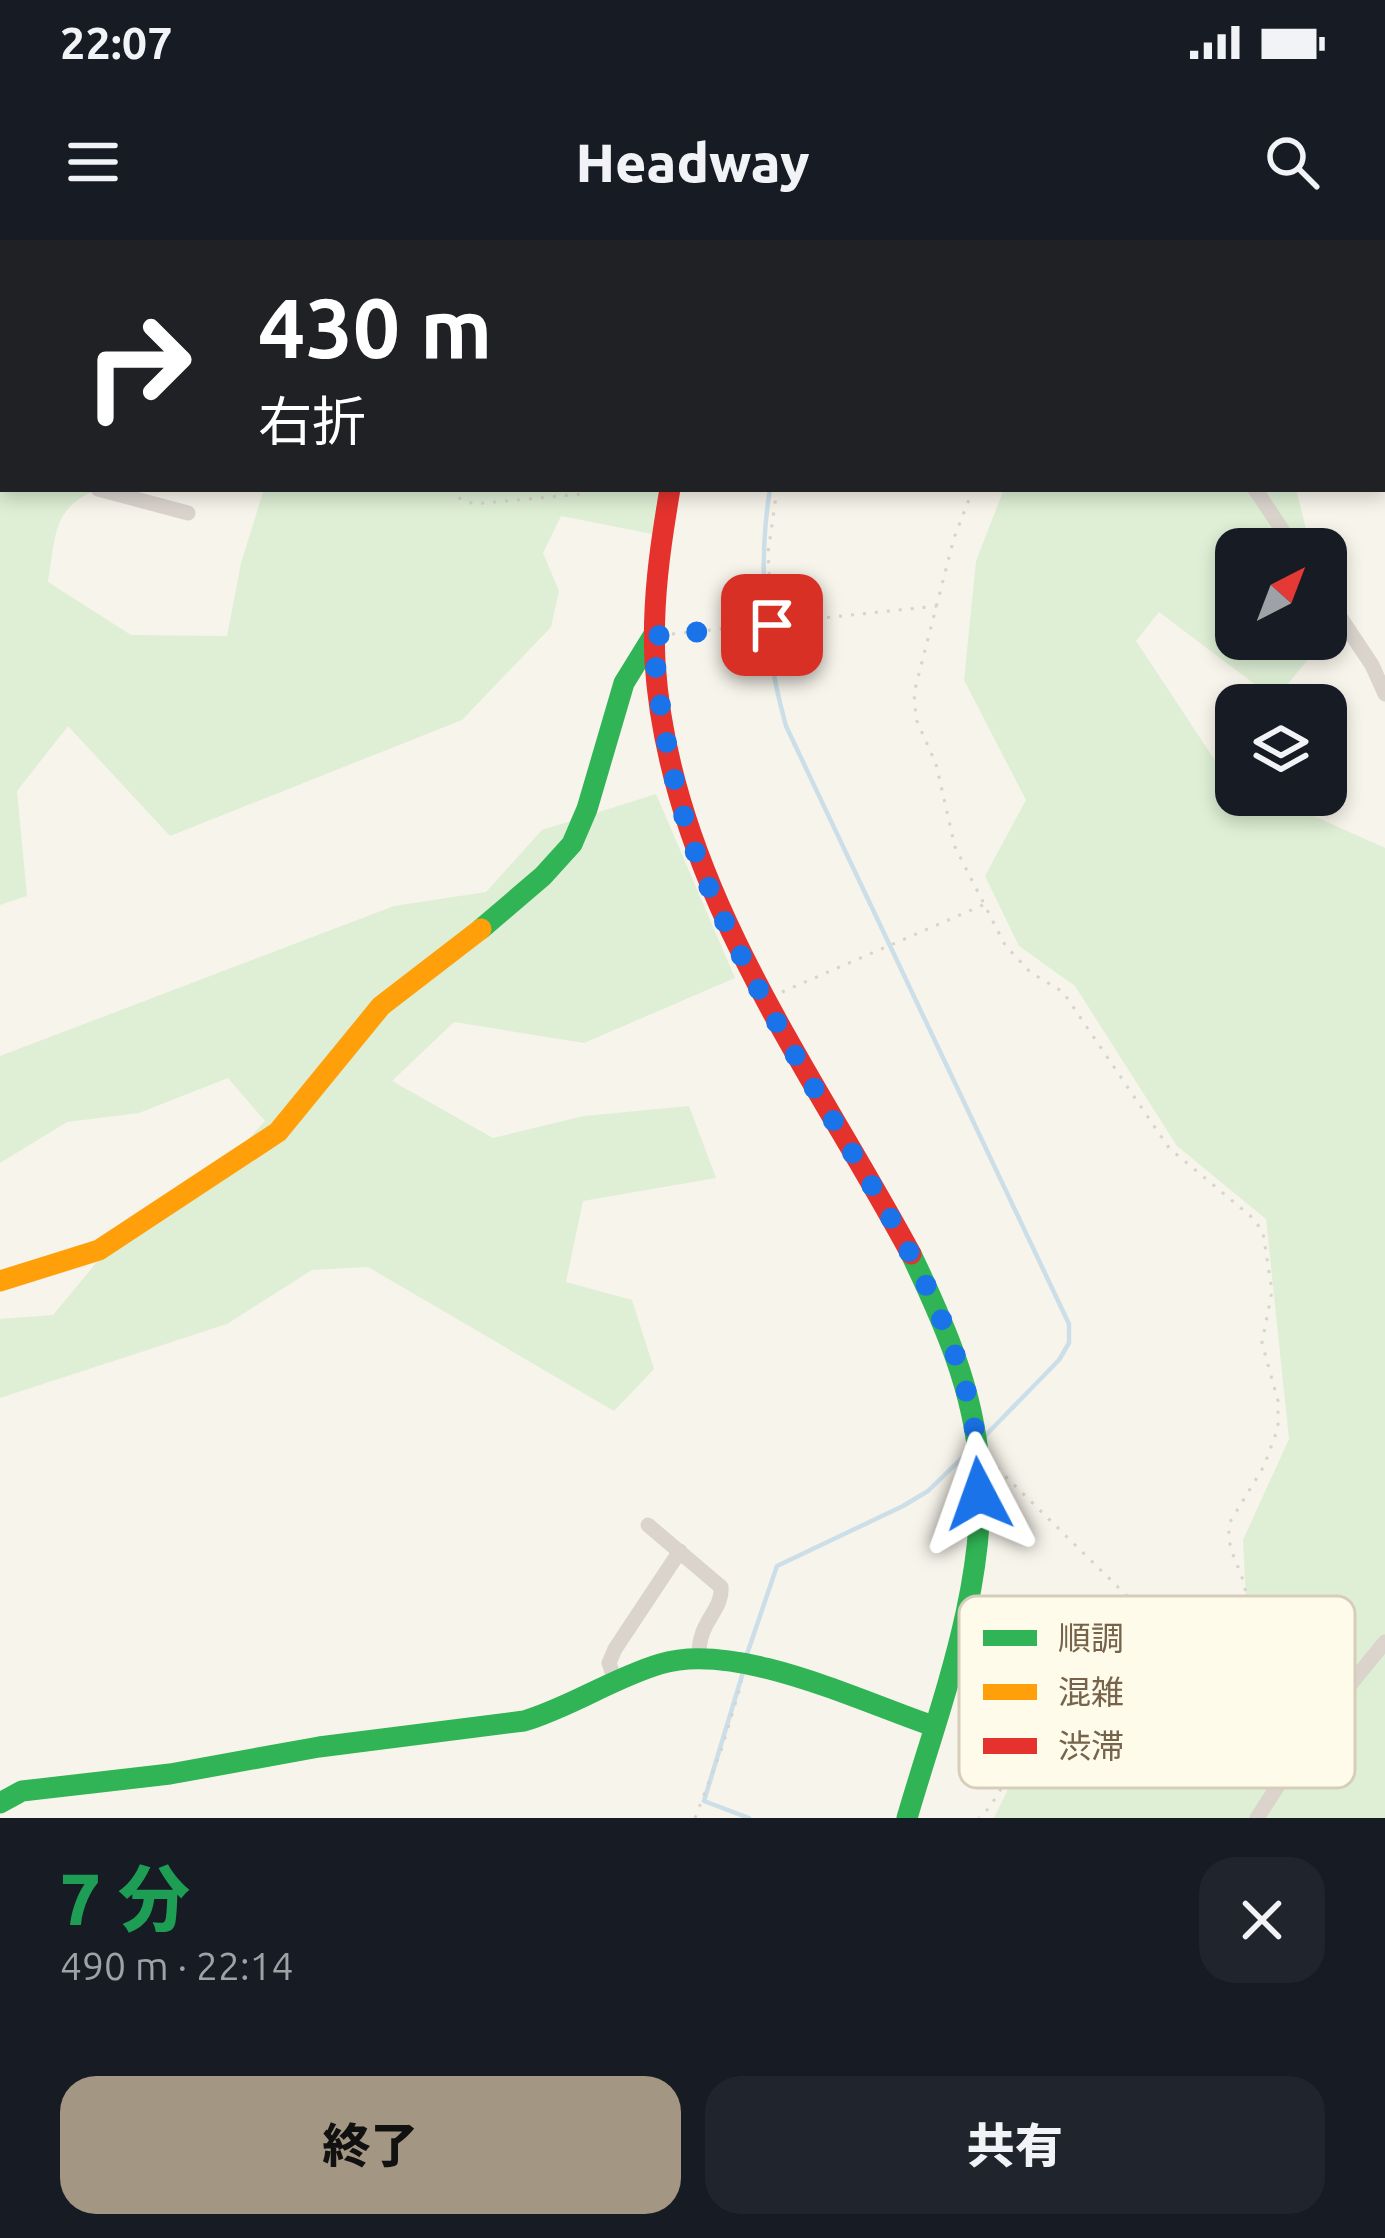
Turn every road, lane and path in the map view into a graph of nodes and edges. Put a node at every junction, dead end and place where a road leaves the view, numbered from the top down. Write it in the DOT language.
graph roads {
  1 [pos="109,492"];
  2 [pos="453,492"];
  3 [pos="583,492"];
  4 [pos="669,492"];
  5 [pos="777,492"];
  6 [pos="972,492"];
  7 [pos="1257,492"];
  8 [pos="188,513"];
  9 [pos="1281,528"];
  10 [pos="939,606"];
  11 [pos="772,625"];
  12 [pos="1347,628"];
  13 [pos="653,636"];
  14 [pos="1385,694"];
  15 [pos="984,904"];
  16 [pos="765,1000"];
  17 [pos="0,1281"];
  18 [pos="978,1455"];
  19 [pos="647,1525"];
  20 [pos="680,1551"];
  21 [pos="966,1596"];
  22 [pos="1127,1596"];
  23 [pos="1244,1596"];
  24 [pos="959,1623"];
  25 [pos="1385,1642"];
  26 [pos="699,1656"];
  27 [pos="747,1662"];
  28 [pos="1355,1679"];
  29 [pos="615,1681"];
  30 [pos="933,1726"];
  31 [pos="1001,1788"];
  32 [pos="1276,1788"];
  33 [pos="0,1803"];
  34 [pos="694,1818"];
  35 [pos="907,1818"];
  36 [pos="979,1818"];
  37 [pos="1257,1818"];
  1 -- 8 [label="street"];
  2 -- 3 [label="path"];
  4 -- 13 [label="street"];
  5 -- 11 [label="path"];
  6 -- 10 [label="path"];
  7 -- 9 [label="street"];
  10 -- 11 [label="path"];
  10 -- 15 [label="path"];
  11 -- 13 [label="path"];
  12 -- 14 [label="street"];
  13 -- 16 [label="street"];
  13 -- 17 [label="street"];
  15 -- 16 [label="path"];
  15 -- 23 [label="path"];
  16 -- 18 [label="street"];
  18 -- 21 [label="street"];
  18 -- 22 [label="path"];
  19 -- 20 [label="street"];
  20 -- 26 [label="street"];
  20 -- 29 [label="street"];
  24 -- 30 [label="street"];
  25 -- 28 [label="street"];
  26 -- 27 [label="street"];
  26 -- 29 [label="street"];
  27 -- 30 [label="street"];
  27 -- 34 [label="path"];
  29 -- 33 [label="street"];
  30 -- 35 [label="street"];
  31 -- 36 [label="path"];
  32 -- 37 [label="street"];
}
